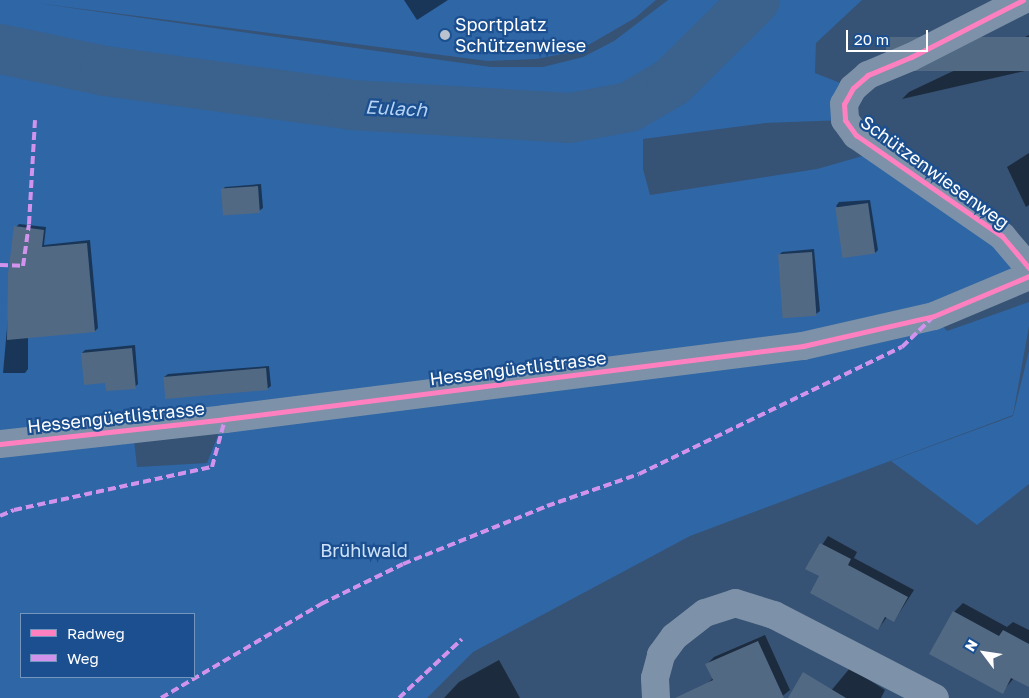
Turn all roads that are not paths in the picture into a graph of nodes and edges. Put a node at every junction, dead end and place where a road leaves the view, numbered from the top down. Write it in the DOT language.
graph roads {
  1 [pos="1023,0"];
  2 [pos="1029,268"];
  3 [pos="1029,276"];
  4 [pos="0,444"];
  5 [pos="656,698"];
  6 [pos="935,698"];
  1 -- 2 [label="street, Schützenwiesenweg"];
  3 -- 4 [label="street, Hessengüetlistrasse"];
  5 -- 6 [label="street"];
}
